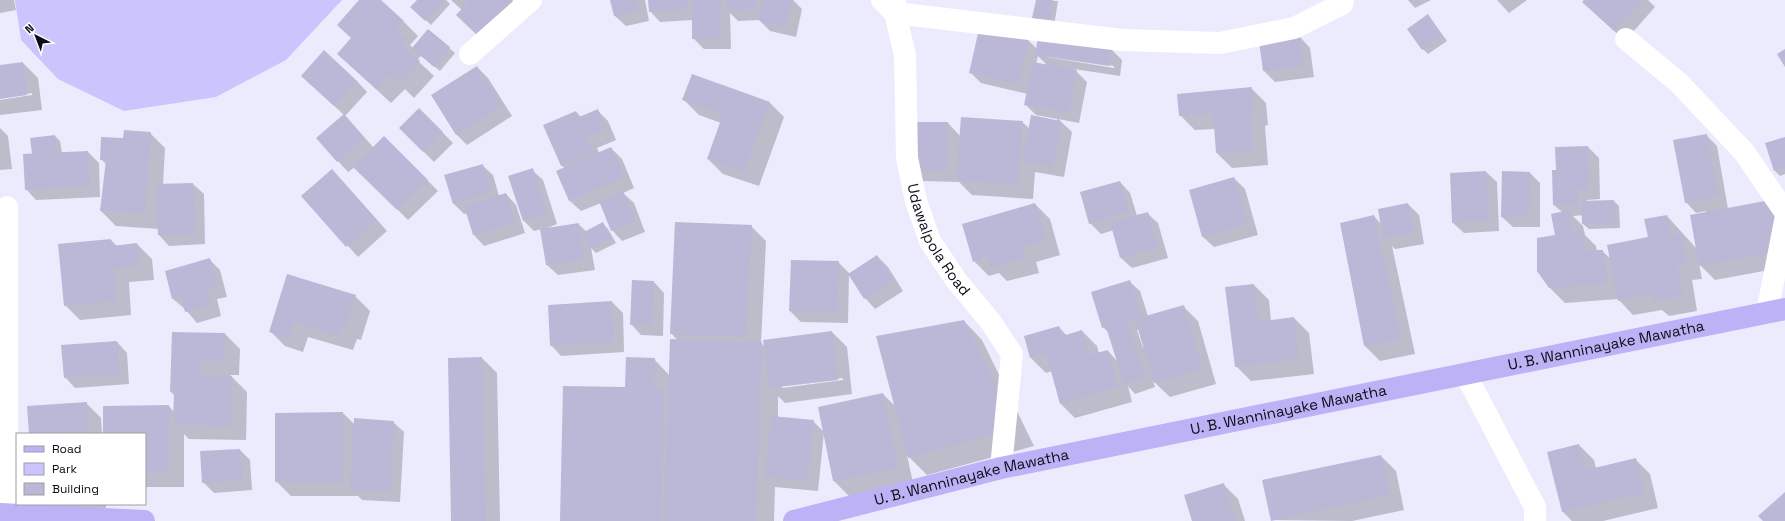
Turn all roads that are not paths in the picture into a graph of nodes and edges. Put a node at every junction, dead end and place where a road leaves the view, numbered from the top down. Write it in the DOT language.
graph roads {
  1 [pos="531,0"];
  2 [pos="1343,0"];
  3 [pos="891,4"];
  4 [pos="1626,39"];
  5 [pos="470,54"];
  6 [pos="7,207"];
  7 [pos="1785,212"];
  8 [pos="1785,221"];
  9 [pos="1776,311"];
  10 [pos="1466,375"];
  11 [pos="1001,468"];
  12 [pos="3,514"];
  13 [pos="115,520"];
  14 [pos="144,521"];
  15 [pos="794,521"];
  16 [pos="1536,521"];
  1 -- 5 [label="street"];
  2 -- 3 [label="street"];
  3 -- 11 [label="street, Udawalpola Road"];
  4 -- 7 [label="street"];
  6 -- 12 [label="street"];
  8 -- 9 [label="street"];
  9 -- 10 [label="main road, U. B. Wanninayake Mawatha"];
  10 -- 11 [label="main road, U. B. Wanninayake Mawatha"];
  10 -- 16 [label="street"];
  11 -- 15 [label="main road, U. B. Wanninayake Mawatha"];
  12 -- 13 [label="main road"];
  13 -- 14 [label="main road"];
}
